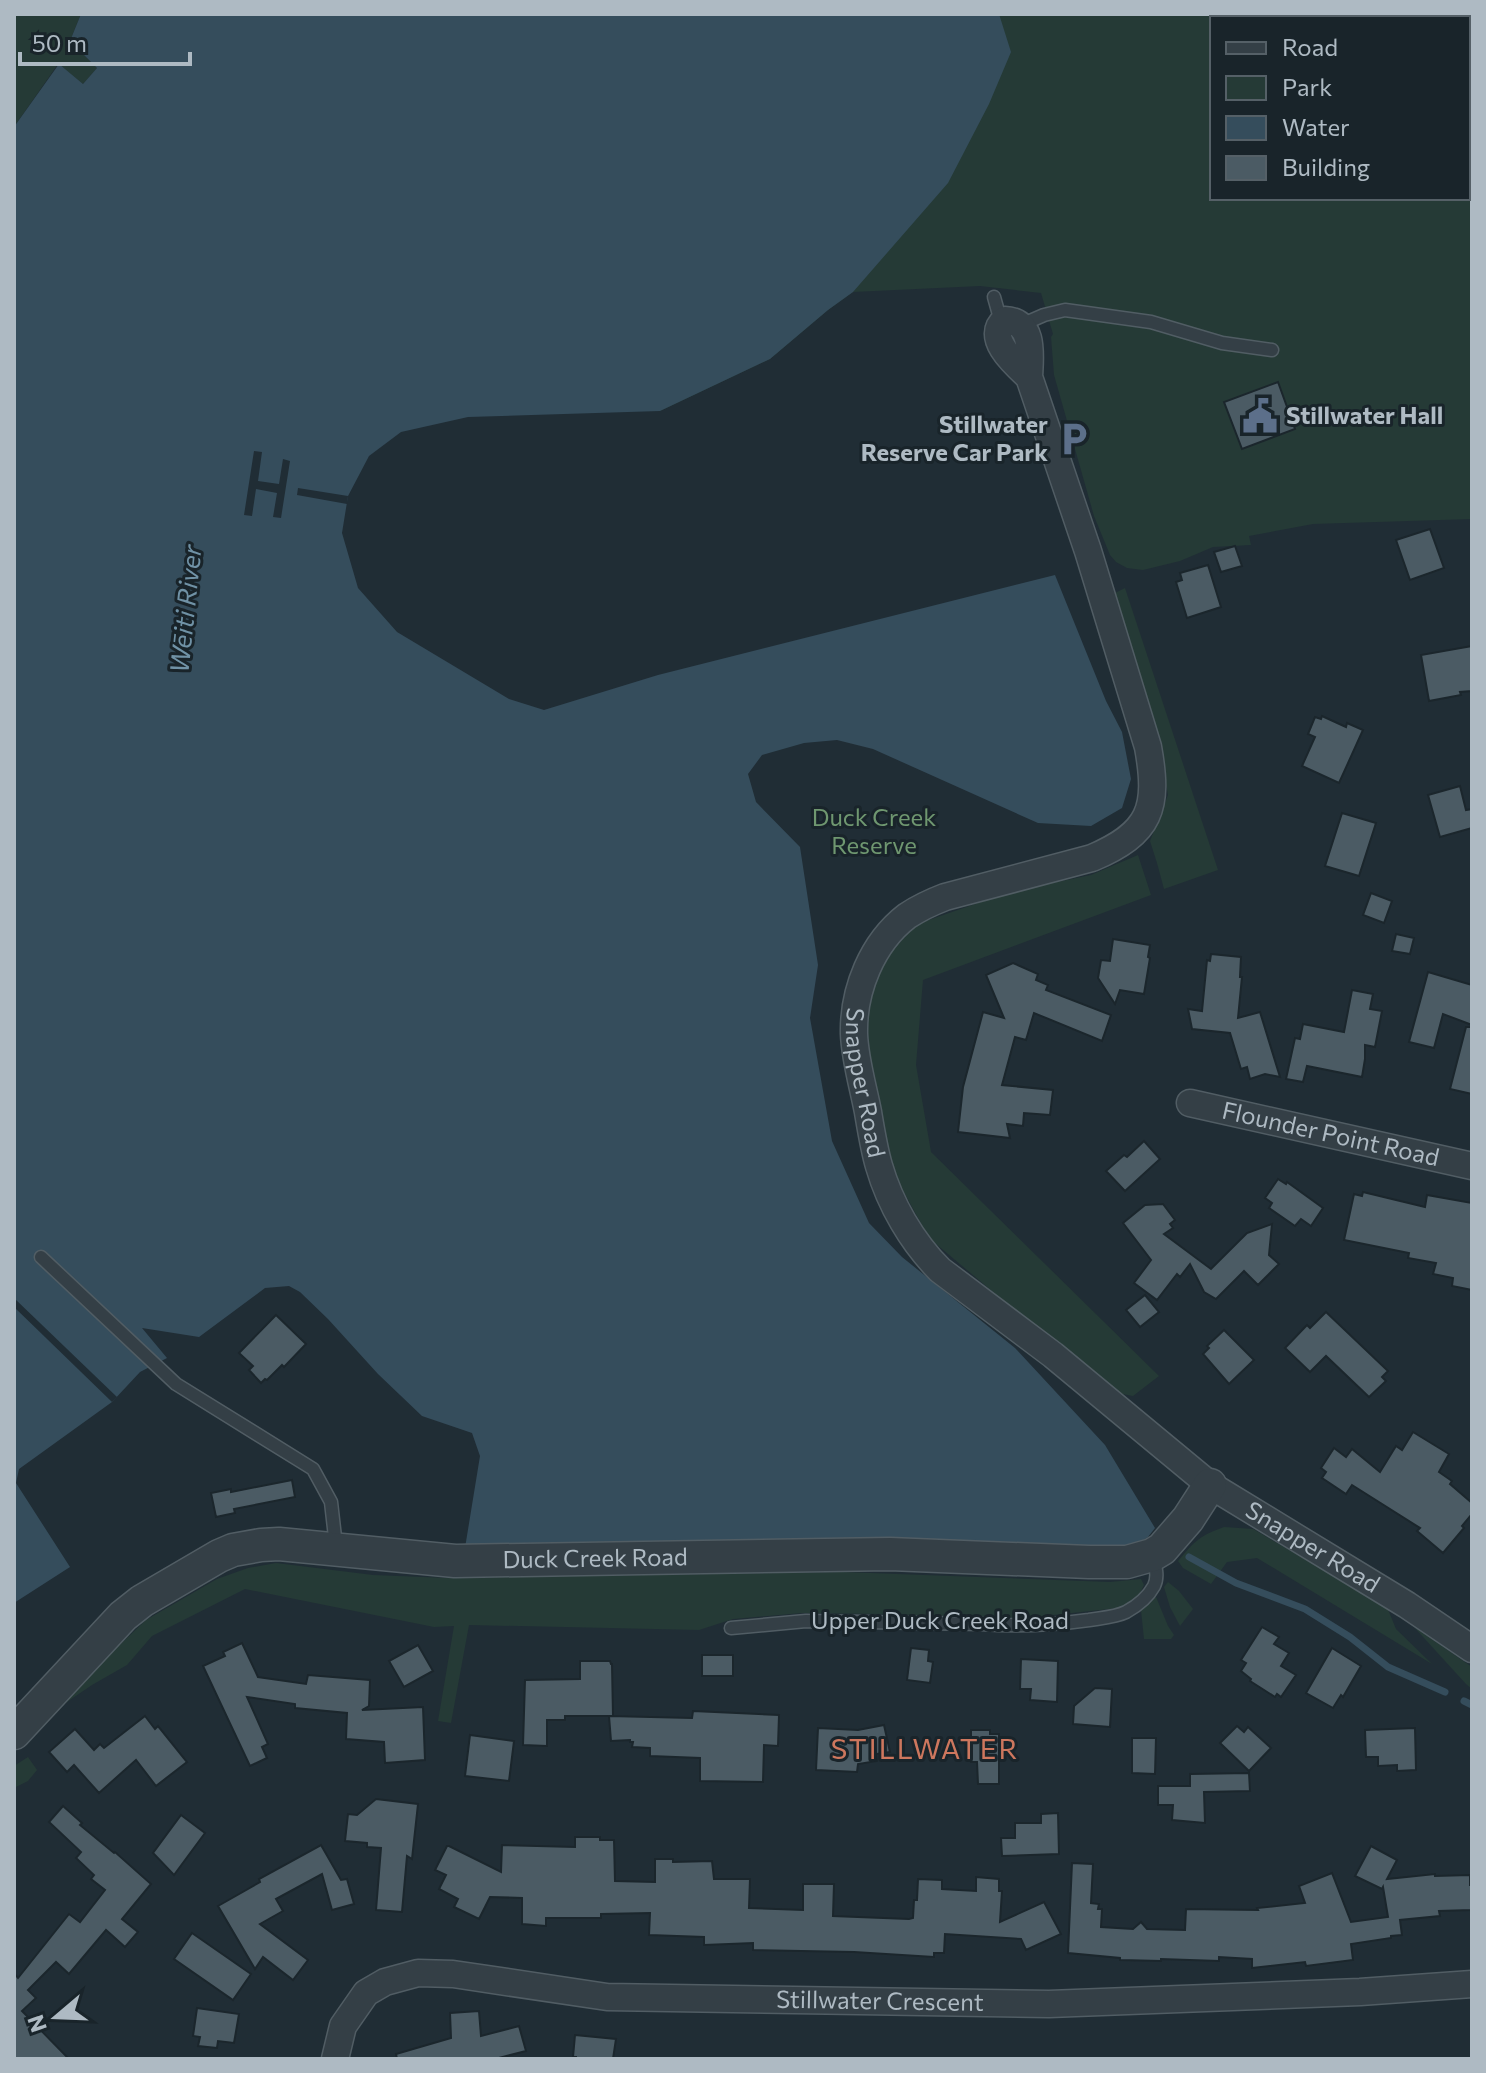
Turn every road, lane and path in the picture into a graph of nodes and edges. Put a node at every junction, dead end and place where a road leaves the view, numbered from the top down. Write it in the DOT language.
graph roads {
  1 [pos="1005,315"];
  2 [pos="1272,350"];
  3 [pos="1190,1103"];
  4 [pos="1472,1166"];
  5 [pos="41,1257"];
  6 [pos="1210,1485"];
  7 [pos="336,1550"];
  8 [pos="1152,1555"];
  9 [pos="731,1628"];
  10 [pos="1472,1649"];
  11 [pos="14,1733"];
  12 [pos="1472,1984"];
  13 [pos="335,2059"];
  1 -- 2 [label="lane"];
  1 -- 6 [label="street, Snapper Road"];
  3 -- 4 [label="street, Flounder Point Road"];
  5 -- 7 [label="lane"];
  6 -- 8 [label="street"];
  6 -- 10 [label="street, Snapper Road"];
  7 -- 8 [label="street, Duck Creek Road"];
  7 -- 11 [label="street, Duck Creek Road"];
  8 -- 9 [label="lane, Upper Duck Creek Road"];
  12 -- 13 [label="street, Stillwater Crescent"];
}
